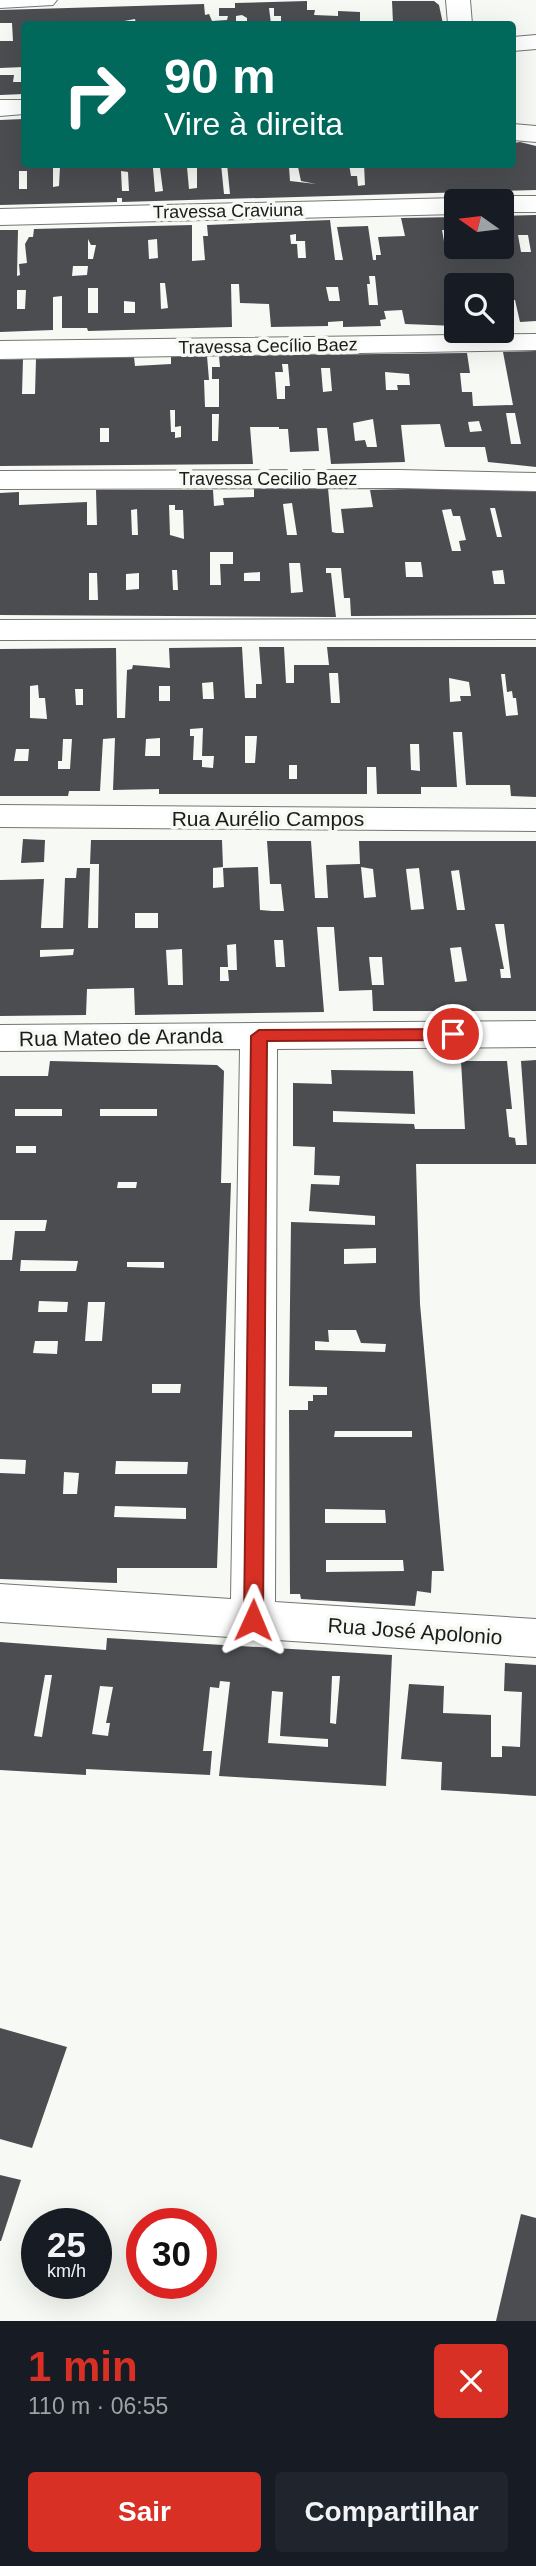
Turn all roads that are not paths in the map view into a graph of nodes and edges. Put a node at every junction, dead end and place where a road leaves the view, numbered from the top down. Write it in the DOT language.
graph roads {
  1 [pos="45,0"];
  2 [pos="458,0"];
  3 [pos="0,1"];
  4 [pos="460,21"];
  5 [pos="536,42"];
  6 [pos="516,44"];
  7 [pos="21,107"];
  8 [pos="0,108"];
  9 [pos="516,132"];
  10 [pos="536,134"];
  11 [pos="536,204"];
  12 [pos="514,205"];
  13 [pos="444,206"];
  14 [pos="0,217"];
  15 [pos="536,342"];
  16 [pos="0,350"];
  17 [pos="0,480"];
  18 [pos="536,482"];
  19 [pos="536,629"];
  20 [pos="0,630"];
  21 [pos="0,816"];
  22 [pos="536,820"];
  23 [pos="536,1034"];
  24 [pos="259,1036"];
  25 [pos="0,1038"];
  26 [pos="0,1603"];
  27 [pos="253,1620"];
  28 [pos="536,1638"];
  1 -- 3 [label="street"];
  2 -- 4 [label="street"];
  5 -- 6 [label="street"];
  7 -- 8 [label="street"];
  9 -- 10 [label="street"];
  11 -- 12 [label="street"];
  13 -- 14 [label="street, Travessa Craviuna"];
  15 -- 16 [label="street, Travessa Cecílio Baez"];
  17 -- 18 [label="street, Travessa Cecilio Baez"];
  19 -- 20 [label="street"];
  21 -- 22 [label="street, Rua Aurélio Campos"];
  23 -- 24 [label="street, Rua Mateo de Aranda"];
  24 -- 25 [label="street, Rua Mateo de Aranda"];
  24 -- 27 [label="street"];
  26 -- 27 [label="street, Rua José Apolonio"];
  27 -- 28 [label="street, Rua José Apolonio"];
}
